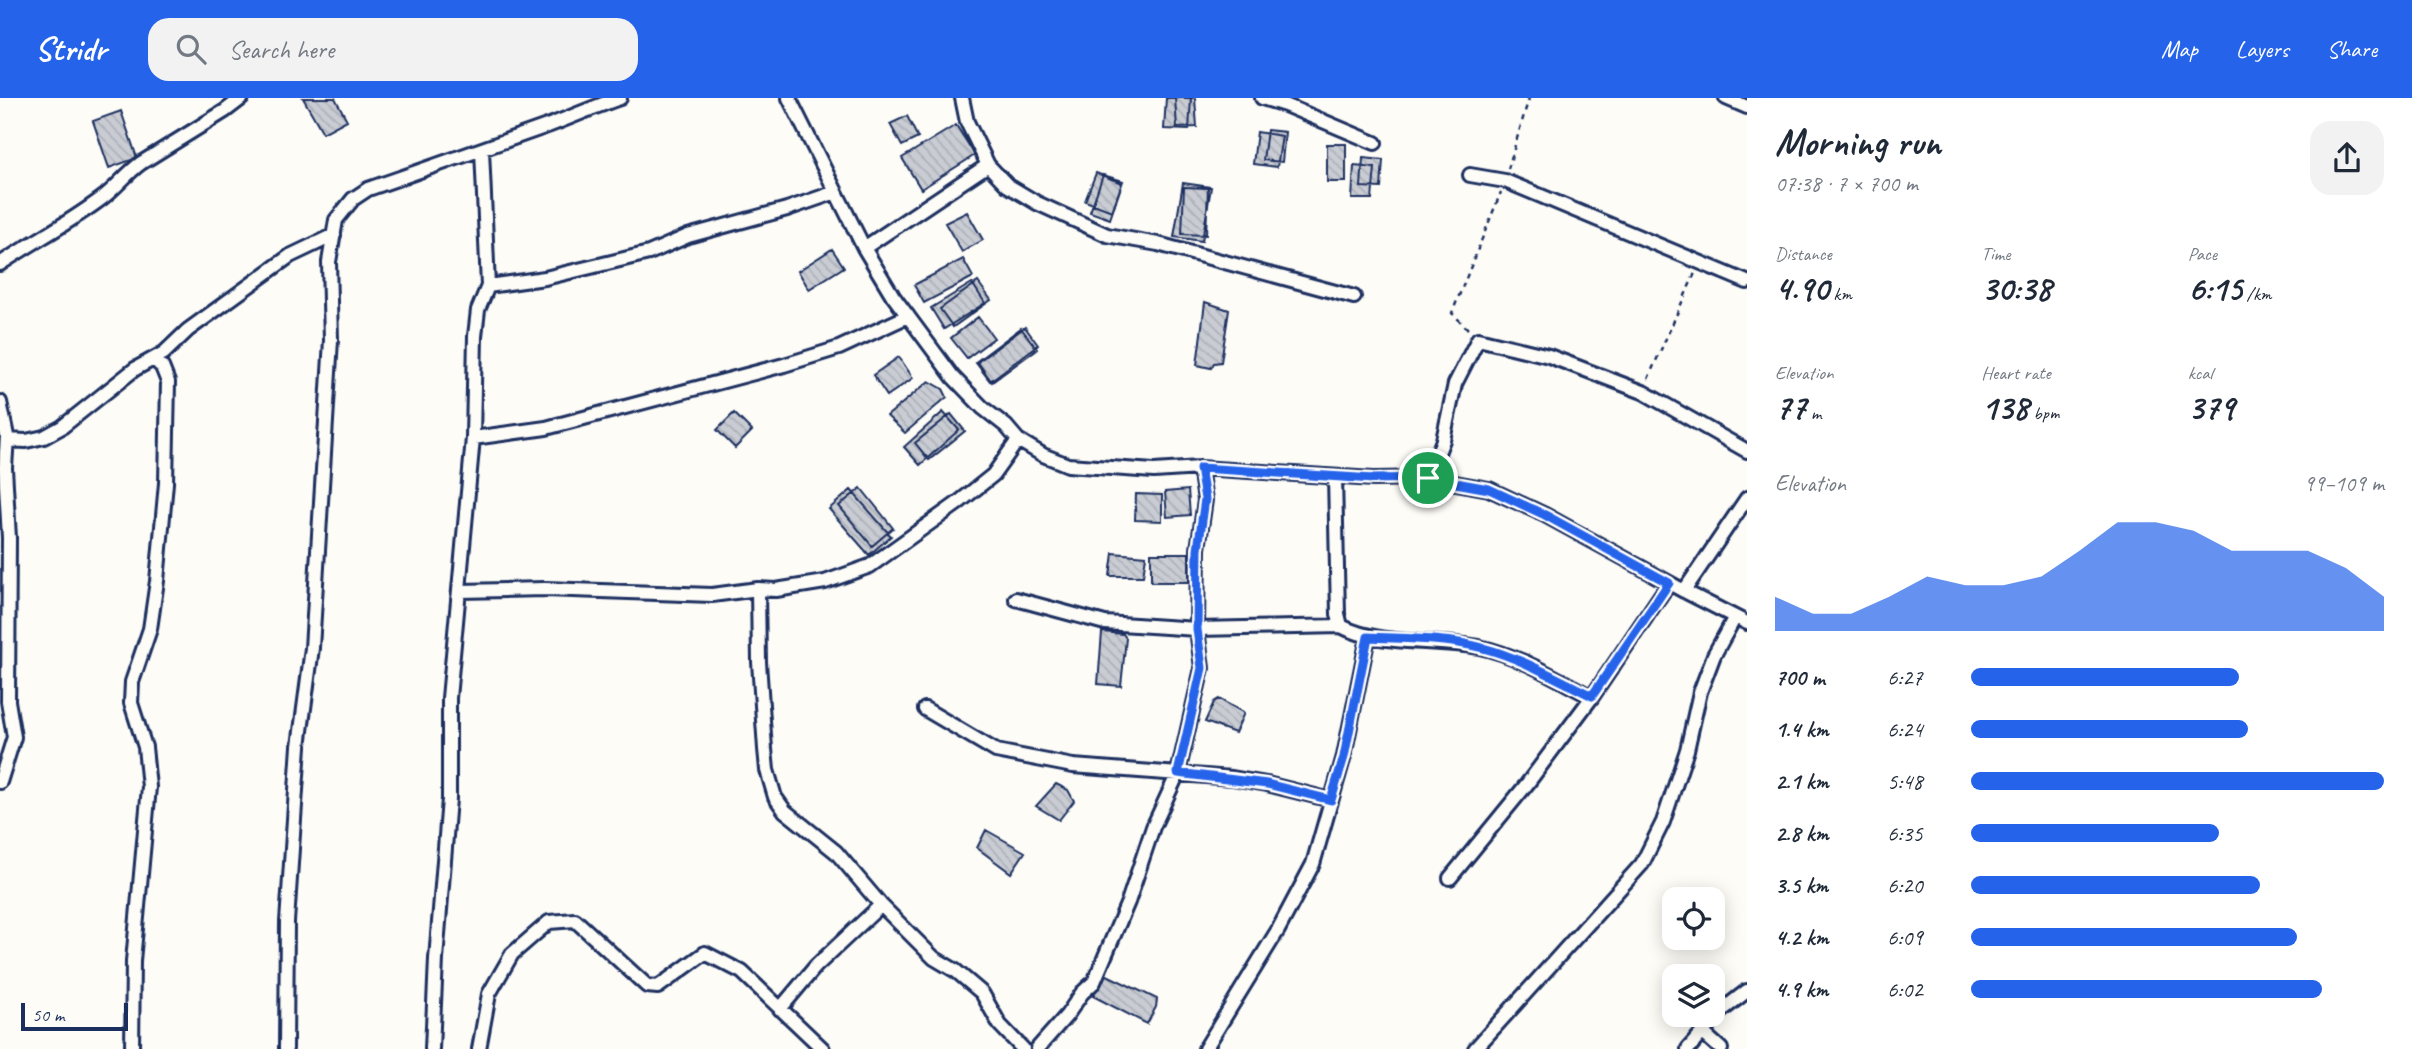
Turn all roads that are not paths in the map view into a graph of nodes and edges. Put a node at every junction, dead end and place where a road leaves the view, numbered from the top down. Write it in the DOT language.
graph roads {
  1 [pos="243,98"];
  2 [pos="620,98"];
  3 [pos="790,98"];
  4 [pos="962,98"];
  5 [pos="1262,98"];
  6 [pos="1726,98"];
  7 [pos="1747,107"];
  8 [pos="1375,143"];
  9 [pos="482,150"];
  10 [pos="988,165"];
  11 [pos="1470,175"];
  12 [pos="836,192"];
  13 [pos="334,235"];
  14 [pos="864,248"];
  15 [pos="0,264"];
  16 [pos="1747,282"];
  17 [pos="488,286"];
  18 [pos="1354,297"];
  19 [pos="908,316"];
  20 [pos="155,360"];
  21 [pos="0,402"];
  22 [pos="473,438"];
  23 [pos="7,440"];
  24 [pos="1018,440"];
  25 [pos="1747,451"];
  26 [pos="1200,468"];
  27 [pos="2,469"];
  28 [pos="1335,477"];
  29 [pos="1428,478"];
  30 [pos="1747,498"];
  31 [pos="1669,583"];
  32 [pos="758,589"];
  33 [pos="460,591"];
  34 [pos="1684,591"];
  35 [pos="1016,598"];
  36 [pos="1741,620"];
  37 [pos="1341,626"];
  38 [pos="1197,629"];
  39 [pos="1368,637"];
  40 [pos="4,658"];
  41 [pos="1592,696"];
  42 [pos="925,709"];
  43 [pos="1178,773"];
  44 [pos="0,782"];
  45 [pos="1331,800"];
  46 [pos="1450,878"];
  47 [pos="881,905"];
  48 [pos="1747,991"];
  49 [pos="780,1009"];
  50 [pos="1702,1032"];
  51 [pos="132,1049"];
  52 [pos="286,1049"];
  53 [pos="432,1049"];
  54 [pos="479,1049"];
  55 [pos="824,1049"];
  56 [pos="1023,1049"];
  57 [pos="1037,1049"];
  58 [pos="1205,1049"];
  59 [pos="1475,1049"];
  60 [pos="1688,1049"];
  61 [pos="1721,1049"];
  1 -- 15 [label="street"];
  2 -- 9 [label="street"];
  3 -- 12 [label="street"];
  4 -- 10 [label="street"];
  5 -- 8 [label="street"];
  6 -- 7 [label="street"];
  9 -- 13 [label="street"];
  9 -- 17 [label="street"];
  10 -- 14 [label="street"];
  10 -- 18 [label="street"];
  11 -- 16 [label="street"];
  12 -- 14 [label="street"];
  12 -- 17 [label="street"];
  13 -- 20 [label="street"];
  13 -- 52 [label="street"];
  14 -- 19 [label="street"];
  17 -- 22 [label="street"];
  19 -- 22 [label="street"];
  19 -- 24 [label="street"];
  20 -- 23 [label="street"];
  20 -- 51 [label="street"];
  21 -- 23 [label="street"];
  22 -- 33 [label="street"];
  23 -- 27 [label="street"];
  24 -- 26 [label="street"];
  24 -- 32 [label="street"];
  25 -- 29 [label="street"];
  26 -- 28 [label="street"];
  26 -- 38 [label="street"];
  27 -- 40 [label="street"];
  28 -- 29 [label="street"];
  28 -- 37 [label="street"];
  29 -- 31 [label="street"];
  30 -- 34 [label="street"];
  31 -- 34 [label="street"];
  31 -- 41 [label="street"];
  32 -- 33 [label="street"];
  32 -- 47 [label="street"];
  33 -- 53 [label="street"];
  34 -- 36 [label="street"];
  35 -- 38 [label="street"];
  36 -- 59 [label="street"];
  37 -- 38 [label="street"];
  37 -- 39 [label="street"];
  38 -- 43 [label="street"];
  39 -- 41 [label="street"];
  39 -- 45 [label="street"];
  40 -- 44 [label="street"];
  41 -- 46 [label="street"];
  42 -- 43 [label="street"];
  43 -- 45 [label="street"];
  43 -- 57 [label="street"];
  45 -- 58 [label="street"];
  47 -- 49 [label="street"];
  47 -- 56 [label="street"];
  48 -- 50 [label="street"];
  49 -- 54 [label="street"];
  49 -- 55 [label="street"];
  50 -- 60 [label="street"];
  50 -- 61 [label="street"];
}
